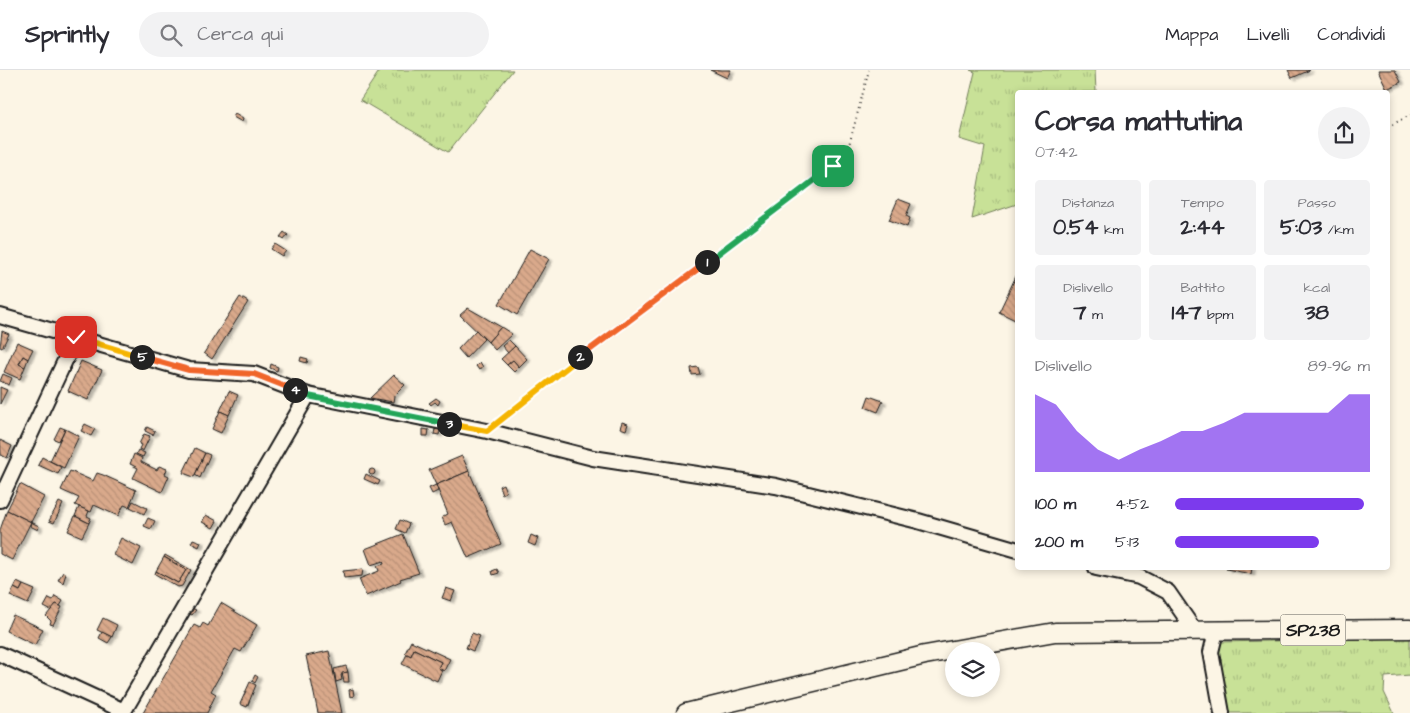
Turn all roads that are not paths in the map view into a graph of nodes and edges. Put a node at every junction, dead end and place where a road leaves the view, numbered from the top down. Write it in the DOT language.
graph roads {
  1 [pos="0,316"];
  2 [pos="76,337"];
  3 [pos="308,396"];
  4 [pos="0,500"];
  5 [pos="1015,549"];
  6 [pos="1106,570"];
  7 [pos="1410,629"];
  8 [pos="1195,631"];
  9 [pos="1216,631"];
  10 [pos="0,654"];
  11 [pos="686,713"];
  12 [pos="1222,713"];
  1 -- 2 [label="street"];
  2 -- 3 [label="street"];
  2 -- 4 [label="street"];
  3 -- 5 [label="street"];
  3 -- 10 [label="street"];
  6 -- 8 [label="street"];
  7 -- 9 [label="main road, SP238"];
  8 -- 9 [label="main road, SP238"];
  8 -- 11 [label="main road, SP238"];
  9 -- 12 [label="street"];
}
